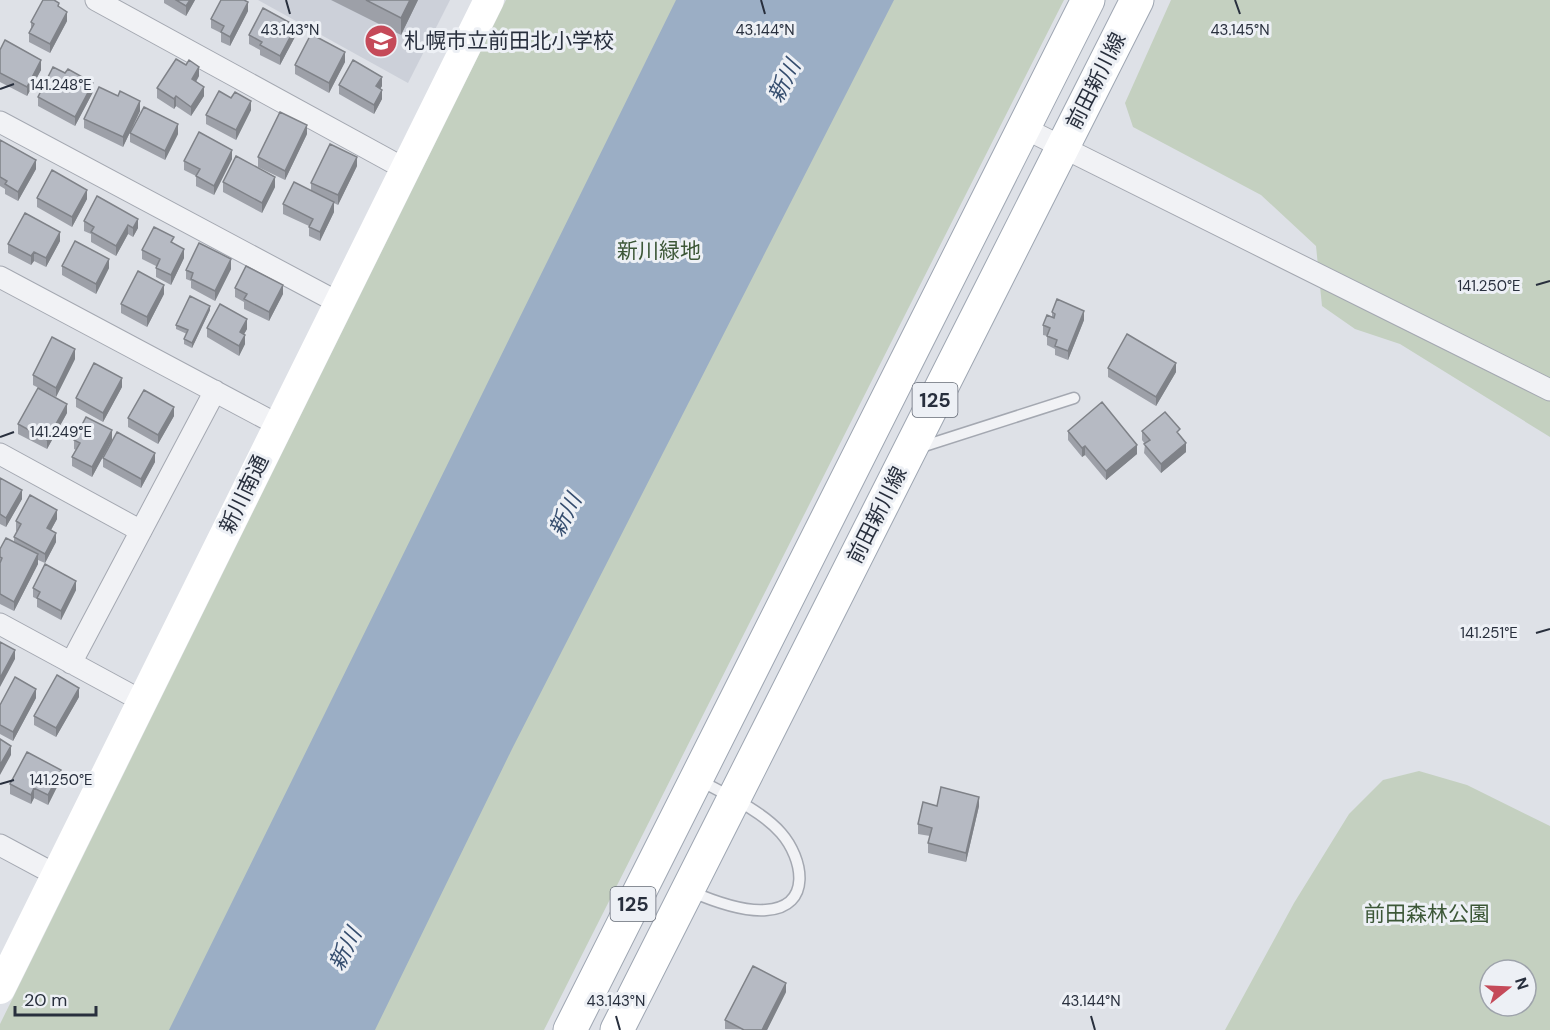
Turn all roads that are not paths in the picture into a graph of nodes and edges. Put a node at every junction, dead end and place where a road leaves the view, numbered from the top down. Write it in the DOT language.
graph roads {
  1 [pos="96,0"];
  2 [pos="489,0"];
  3 [pos="1088,0"];
  4 [pos="1137,0"];
  5 [pos="0,122"];
  6 [pos="1024,128"];
  7 [pos="1062,147"];
  8 [pos="405,169"];
  9 [pos="0,277"];
  10 [pos="339,303"];
  11 [pos="1550,390"];
  12 [pos="215,391"];
  13 [pos="1074,398"];
  14 [pos="278,425"];
  15 [pos="909,451"];
  16 [pos="0,454"];
  17 [pos="141,531"];
  18 [pos="0,624"];
  19 [pos="71,663"];
  20 [pos="142,701"];
  21 [pos="696,779"];
  22 [pos="733,799"];
  23 [pos="0,845"];
  24 [pos="56,875"];
  25 [pos="687,890"];
  26 [pos="0,989"];
  27 [pos="570,1030"];
  28 [pos="617,1030"];
  1 -- 8 [label="street"];
  2 -- 8 [label="street, 新川南通"];
  3 -- 6 [label="main road, 前田新川線 / 125"];
  4 -- 7 [label="main road, 前田新川線 / 125"];
  5 -- 10 [label="street"];
  6 -- 7 [label="street"];
  6 -- 21 [label="main road, 前田新川線 / 125"];
  7 -- 11 [label="street"];
  7 -- 15 [label="main road, 前田新川線 / 125"];
  8 -- 10 [label="street, 新川南通"];
  9 -- 12 [label="street"];
  10 -- 14 [label="street, 新川南通"];
  12 -- 14 [label="street"];
  12 -- 17 [label="street"];
  13 -- 15 [label="lane"];
  14 -- 20 [label="street, 新川南通"];
  15 -- 22 [label="main road, 前田新川線 / 125"];
  16 -- 17 [label="street"];
  17 -- 19 [label="street"];
  18 -- 19 [label="street"];
  19 -- 20 [label="street"];
  20 -- 24 [label="street, 新川南通"];
  21 -- 22 [label="lane"];
  21 -- 27 [label="main road, 前田新川線 / 125"];
  22 -- 25 [label="main road, 前田新川線 / 125"];
  22 -- 25 [label="lane"];
  23 -- 24 [label="street"];
  24 -- 26 [label="street, 新川南通"];
  25 -- 28 [label="main road, 前田新川線 / 125"];
}
